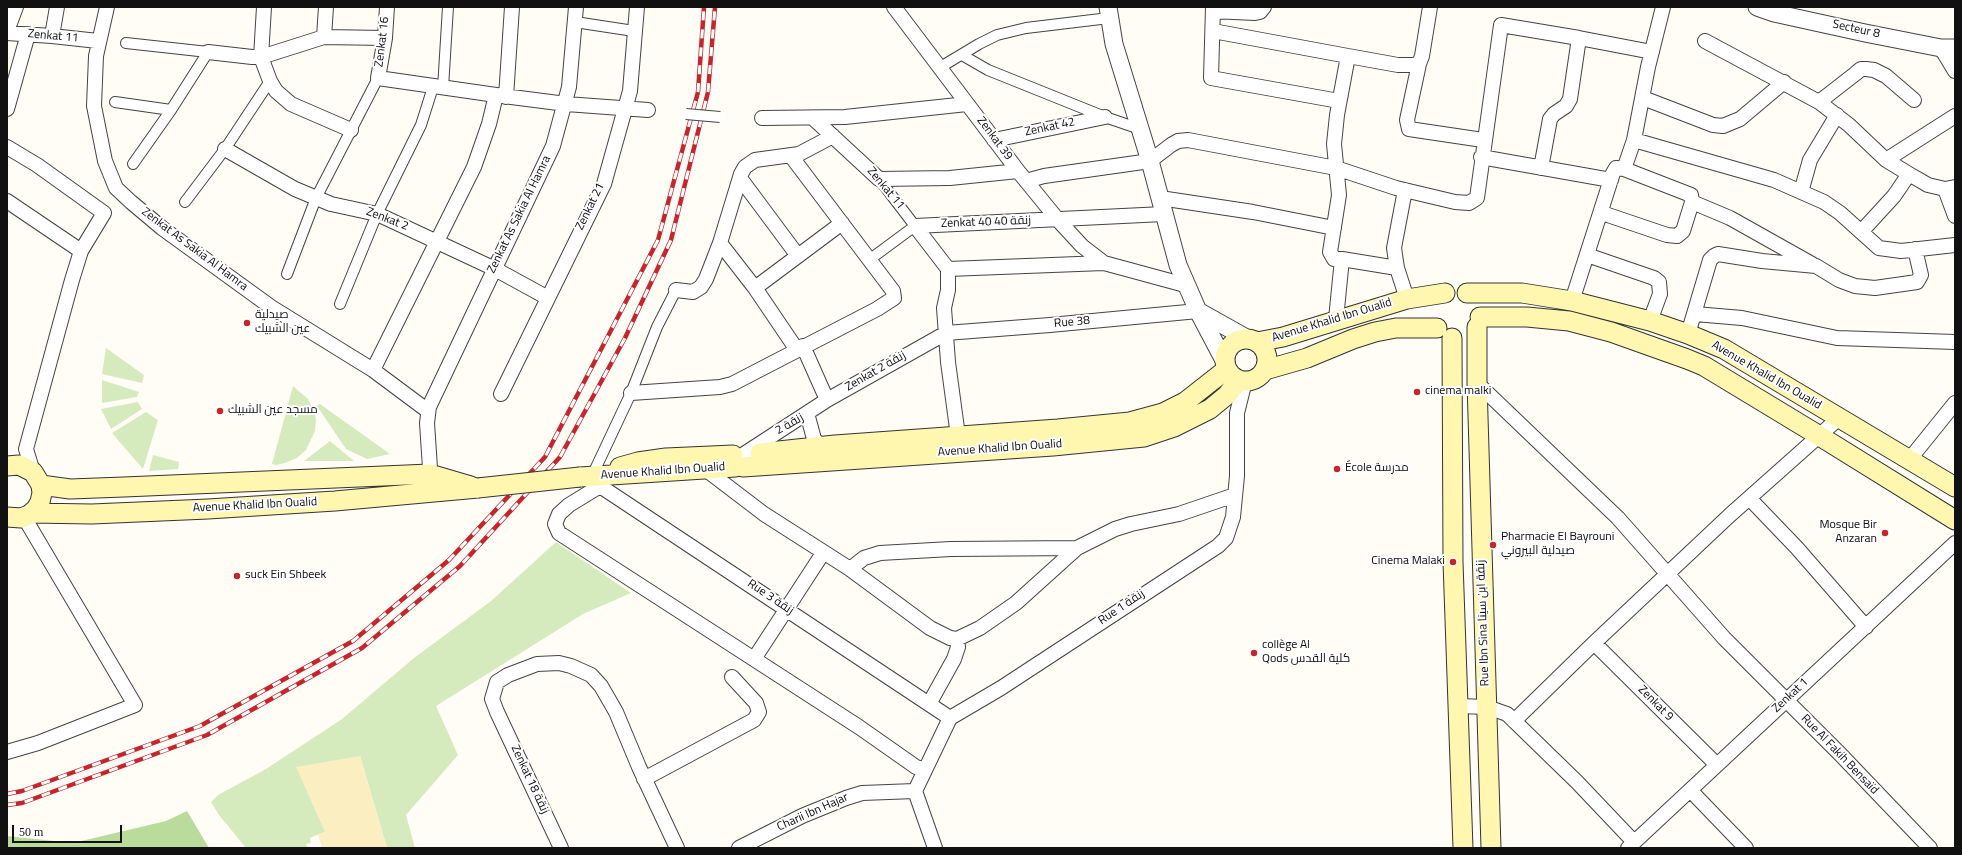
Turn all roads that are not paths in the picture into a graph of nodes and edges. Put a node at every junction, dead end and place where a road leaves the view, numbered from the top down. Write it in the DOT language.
graph roads {
  1 [pos="16,7"];
  2 [pos="57,7"];
  3 [pos="107,7"];
  4 [pos="264,7"];
  5 [pos="326,7"];
  6 [pos="387,7"];
  7 [pos="448,7"];
  8 [pos="512,7"];
  9 [pos="576,7"];
  10 [pos="637,7"];
  11 [pos="894,7"];
  12 [pos="1264,7"];
  13 [pos="1430,7"];
  14 [pos="1663,7"];
  15 [pos="1757,7"];
  16 [pos="1213,9"];
  17 [pos="1108,12"];
  18 [pos="575,22"];
  19 [pos="634,31"];
  20 [pos="1213,31"];
  21 [pos="7,32"];
  22 [pos="28,34"];
  23 [pos="52,36"];
  24 [pos="324,37"];
  25 [pos="385,38"];
  26 [pos="1580,38"];
  27 [pos="98,41"];
  28 [pos="1705,41"];
  29 [pos="126,43"];
  30 [pos="1948,48"];
  31 [pos="208,52"];
  32 [pos="1652,52"];
  33 [pos="962,55"];
  34 [pos="1348,56"];
  35 [pos="261,57"];
  36 [pos="1419,64"];
  37 [pos="939,68"];
  38 [pos="1955,71"];
  39 [pos="11,77"];
  40 [pos="378,78"];
  41 [pos="270,81"];
  42 [pos="1784,82"];
  43 [pos="438,87"];
  44 [pos="501,96"];
  45 [pos="1642,98"];
  46 [pos="1914,100"];
  47 [pos="1339,101"];
  48 [pos="115,102"];
  49 [pos="1819,102"];
  50 [pos="566,104"];
  51 [pos="967,104"];
  52 [pos="7,109"];
  53 [pos="626,109"];
  54 [pos="171,110"];
  55 [pos="648,110"];
  56 [pos="686,114"];
  57 [pos="1837,115"];
  58 [pos="1955,116"];
  59 [pos="720,117"];
  60 [pos="1105,117"];
  61 [pos="762,118"];
  62 [pos="813,118"];
  63 [pos="1140,129"];
  64 [pos="351,130"];
  65 [pos="833,136"];
  66 [pos="994,140"];
  67 [pos="1484,140"];
  68 [pos="1634,140"];
  69 [pos="7,147"];
  70 [pos="225,148"];
  71 [pos="791,156"];
  72 [pos="1481,157"];
  73 [pos="1886,160"];
  74 [pos="1150,161"];
  75 [pos="132,164"];
  76 [pos="1336,168"];
  77 [pos="1541,168"];
  78 [pos="1624,168"];
  79 [pos="1908,174"];
  80 [pos="1022,176"];
  81 [pos="740,178"];
  82 [pos="879,180"];
  83 [pos="1611,180"];
  84 [pos="1950,188"];
  85 [pos="1405,190"];
  86 [pos="1801,192"];
  87 [pos="316,198"];
  88 [pos="1160,198"];
  89 [pos="7,201"];
  90 [pos="185,202"];
  91 [pos="1692,202"];
  92 [pos="1602,213"];
  93 [pos="377,214"];
  94 [pos="1164,214"];
  95 [pos="1955,216"];
  96 [pos="1058,220"];
  97 [pos="842,223"];
  98 [pos="915,226"];
  99 [pos="1334,228"];
  100 [pos="1861,232"];
  101 [pos="437,241"];
  102 [pos="720,243"];
  103 [pos="1955,245"];
  104 [pos="1916,249"];
  105 [pos="81,251"];
  106 [pos="1587,255"];
  107 [pos="798,256"];
  108 [pos="869,260"];
  109 [pos="1342,260"];
  110 [pos="1104,263"];
  111 [pos="1816,266"];
  112 [pos="494,268"];
  113 [pos="1397,268"];
  114 [pos="948,269"];
  115 [pos="287,274"];
  116 [pos="1185,285"];
  117 [pos="755,288"];
  118 [pos="676,290"];
  119 [pos="1445,293"];
  120 [pos="1467,293"];
  121 [pos="548,298"];
  122 [pos="1407,299"];
  123 [pos="1572,301"];
  124 [pos="340,304"];
  125 [pos="1198,311"];
  126 [pos="1695,314"];
  127 [pos="1336,320"];
  128 [pos="1650,321"];
  129 [pos="1479,322"];
  130 [pos="946,333"];
  131 [pos="1444,333"];
  132 [pos="1688,334"];
  133 [pos="1252,340"];
  134 [pos="1955,342"];
  135 [pos="800,348"];
  136 [pos="373,370"];
  137 [pos="1265,370"];
  138 [pos="1234,374"];
  139 [pos="1477,383"];
  140 [pos="631,393"];
  141 [pos="501,394"];
  142 [pos="827,400"];
  143 [pos="1955,404"];
  144 [pos="428,411"];
  145 [pos="807,413"];
  146 [pos="1839,418"];
  147 [pos="1818,435"];
  148 [pos="958,436"];
  149 [pos="821,446"];
  150 [pos="26,449"];
  151 [pos="740,459"];
  152 [pos="1909,460"];
  153 [pos="7,466"];
  154 [pos="705,470"];
  155 [pos="430,474"];
  156 [pos="37,478"];
  157 [pos="590,480"];
  158 [pos="1955,487"];
  159 [pos="478,488"];
  160 [pos="432,493"];
  161 [pos="1235,495"];
  162 [pos="1749,498"];
  163 [pos="21,516"];
  164 [pos="1955,520"];
  165 [pos="1955,544"];
  166 [pos="1077,548"];
  167 [pos="823,553"];
  168 [pos="850,569"];
  169 [pos="1667,574"];
  170 [pos="786,609"];
  171 [pos="1866,627"];
  172 [pos="957,639"];
  173 [pos="1594,643"];
  174 [pos="754,660"];
  175 [pos="732,677"];
  176 [pos="1786,700"];
  177 [pos="929,704"];
  178 [pos="1458,706"];
  179 [pos="1487,707"];
  180 [pos="950,718"];
  181 [pos="1514,721"];
  182 [pos="7,752"];
  183 [pos="1717,765"];
  184 [pos="925,770"];
  185 [pos="644,779"];
  186 [pos="915,791"];
  187 [pos="1691,791"];
  188 [pos="1631,845"];
  189 [pos="561,848"];
  190 [pos="677,848"];
  191 [pos="739,848"];
  192 [pos="935,848"];
  193 [pos="1463,848"];
  194 [pos="1491,848"];
  195 [pos="1746,848"];
  196 [pos="1930,848"];
  1 -- 21 [label="street"];
  2 -- 23 [label="street"];
  3 -- 27 [label="street, Zenkat As Sakia Al Hamra"];
  4 -- 35 [label="street"];
  5 -- 24 [label="street"];
  6 -- 25 [label="street, Zenkat 16"];
  7 -- 43 [label="street"];
  8 -- 44 [label="street"];
  9 -- 18 [label="street, Zenkat As Sakia Al Hamra"];
  10 -- 19 [label="street, Zenkat 21"];
  11 -- 37 [label="street, Zenkat 39"];
  12 -- 16 [label="street"];
  13 -- 36 [label="street"];
  14 -- 32 [label="street"];
  15 -- 30 [label="street, Secteur 8"];
  16 -- 20 [label="street"];
  17 -- 33 [label="street"];
  17 -- 63 [label="street"];
  18 -- 19 [label="street"];
  18 -- 50 [label="street, Zenkat As Sakia Al Hamra"];
  19 -- 53 [label="street, Zenkat 21"];
  20 -- 34 [label="street"];
  20 -- 47 [label="street"];
  21 -- 22 [label="street, Zenkat 11"];
  22 -- 23 [label="street, Zenkat 11"];
  22 -- 39 [label="street"];
  23 -- 27 [label="street, Zenkat 11"];
  24 -- 25 [label="street"];
  24 -- 35 [label="street"];
  25 -- 40 [label="street, Zenkat 16"];
  26 -- 32 [label="street"];
  26 -- 67 [label="street"];
  26 -- 77 [label="street"];
  27 -- 136 [label="street, Zenkat As Sakia Al Hamra"];
  28 -- 42 [label="street"];
  29 -- 31 [label="street"];
  30 -- 38 [label="street"];
  31 -- 35 [label="street"];
  31 -- 54 [label="street"];
  32 -- 45 [label="street"];
  33 -- 37 [label="street"];
  33 -- 60 [label="street"];
  34 -- 36 [label="street"];
  34 -- 47 [label="street"];
  35 -- 41 [label="street"];
  36 -- 67 [label="street"];
  37 -- 51 [label="street, Zenkat 39"];
  39 -- 52 [label="street"];
  40 -- 43 [label="street"];
  40 -- 64 [label="street"];
  41 -- 64 [label="street"];
  41 -- 70 [label="street"];
  42 -- 45 [label="street"];
  42 -- 49 [label="street"];
  43 -- 44 [label="street"];
  43 -- 93 [label="street"];
  44 -- 50 [label="street"];
  44 -- 101 [label="street"];
  45 -- 68 [label="street"];
  46 -- 49 [label="street"];
  47 -- 76 [label="street"];
  48 -- 54 [label="street"];
  49 -- 57 [label="street"];
  50 -- 53 [label="street"];
  50 -- 112 [label="street, Zenkat As Sakia Al Hamra"];
  51 -- 62 [label="street"];
  51 -- 66 [label="street, Zenkat 39"];
  53 -- 55 [label="street"];
  53 -- 121 [label="street, Zenkat 21"];
  54 -- 75 [label="street"];
  56 -- 59 [label="street, bridge"];
  57 -- 73 [label="street"];
  57 -- 86 [label="street"];
  58 -- 73 [label="street"];
  60 -- 63 [label="street"];
  60 -- 66 [label="street, Zenkat 42"];
  61 -- 62 [label="street"];
  62 -- 65 [label="street, Zenkat 11"];
  63 -- 74 [label="street"];
  64 -- 87 [label="street"];
  65 -- 71 [label="street"];
  65 -- 82 [label="street, Zenkat 11"];
  66 -- 80 [label="street, Zenkat 39"];
  67 -- 72 [label="street"];
  68 -- 78 [label="street"];
  68 -- 86 [label="street"];
  69 -- 105 [label="street"];
  70 -- 87 [label="street, Zenkat 2"];
  70 -- 90 [label="street"];
  71 -- 81 [label="street"];
  71 -- 97 [label="street"];
  72 -- 77 [label="street"];
  72 -- 85 [label="street"];
  73 -- 79 [label="street"];
  74 -- 76 [label="street"];
  74 -- 80 [label="street"];
  74 -- 88 [label="street"];
  76 -- 85 [label="street"];
  76 -- 99 [label="street"];
  77 -- 83 [label="street"];
  78 -- 83 [label="street"];
  78 -- 91 [label="street"];
  79 -- 84 [label="street"];
  79 -- 100 [label="street"];
  80 -- 82 [label="street"];
  80 -- 96 [label="street, Zenkat 39"];
  81 -- 102 [label="street"];
  81 -- 107 [label="street"];
  82 -- 98 [label="street, Zenkat 11"];
  83 -- 92 [label="street"];
  84 -- 95 [label="street"];
  85 -- 113 [label="street"];
  86 -- 100 [label="street"];
  87 -- 93 [label="street, Zenkat 2"];
  87 -- 115 [label="street"];
  88 -- 94 [label="street"];
  88 -- 99 [label="street"];
  89 -- 105 [label="street"];
  91 -- 92 [label="street"];
  91 -- 111 [label="street"];
  92 -- 106 [label="street"];
  93 -- 101 [label="street, Zenkat 2"];
  93 -- 124 [label="street"];
  94 -- 96 [label="street, Zenkat 40 زنقة 40"];
  94 -- 116 [label="street"];
  96 -- 98 [label="street, Zenkat 40 زنقة 40"];
  96 -- 110 [label="street, Zenkat 39"];
  97 -- 107 [label="street"];
  97 -- 108 [label="street"];
  98 -- 108 [label="street"];
  98 -- 114 [label="street, Zenkat 11"];
  99 -- 109 [label="street"];
  100 -- 104 [label="street"];
  101 -- 112 [label="street, Zenkat 2"];
  101 -- 136 [label="street"];
  102 -- 117 [label="street"];
  102 -- 118 [label="street"];
  103 -- 104 [label="street"];
  104 -- 111 [label="street"];
  105 -- 150 [label="street"];
  106 -- 123 [label="street"];
  106 -- 128 [label="street"];
  107 -- 117 [label="street"];
  108 -- 135 [label="street"];
  109 -- 113 [label="street"];
  109 -- 127 [label="street"];
  110 -- 114 [label="street, Zenkat 39"];
  110 -- 116 [label="street, Zenkat 39"];
  111 -- 126 [label="street"];
  112 -- 121 [label="street, Zenkat 2"];
  112 -- 144 [label="street, Zenkat As Sakia Al Hamra"];
  113 -- 122 [label="street"];
  114 -- 130 [label="street"];
  116 -- 125 [label="street"];
  117 -- 135 [label="street"];
  118 -- 140 [label="street"];
  119 -- 120 [label="main road"];
  119 -- 122 [label="main road, Avenue Khalid Ibn Oualid"];
  119 -- 131 [label="main road"];
  120 -- 123 [label="main road, Avenue Khalid Ibn Oualid"];
  120 -- 129 [label="main road"];
  121 -- 141 [label="street, Zenkat 21"];
  122 -- 127 [label="main road, Avenue Khalid Ibn Oualid"];
  123 -- 128 [label="main road, Avenue Khalid Ibn Oualid"];
  125 -- 130 [label="street, Rue 38"];
  125 -- 133 [label="street"];
  125 -- 138 [label="street"];
  126 -- 132 [label="street"];
  126 -- 134 [label="street"];
  127 -- 133 [label="main road, Avenue Khalid Ibn Oualid"];
  128 -- 132 [label="main road, Avenue Khalid Ibn Oualid"];
  129 -- 131 [label="main road"];
  129 -- 139 [label="main road, Rue Ibn Sina زنقة ابن سينا"];
  129 -- 147 [label="main road, Avenue Khalid Ibn Oualid"];
  130 -- 142 [label="street, Zenkat 2 زنقة"];
  130 -- 148 [label="street"];
  131 -- 137 [label="main road, Avenue Khalid Ibn Oualid"];
  131 -- 178 [label="main road"];
  132 -- 146 [label="main road, Avenue Khalid Ibn Oualid"];
  133 -- 137 [label="main road"];
  133 -- 138 [label="main road"];
  135 -- 140 [label="street"];
  135 -- 142 [label="street"];
  136 -- 144 [label="street, Zenkat As Sakia Al Hamra"];
  137 -- 138 [label="main road"];
  138 -- 148 [label="main road, Avenue Khalid Ibn Oualid"];
  138 -- 151 [label="main road, Avenue Khalid Ibn Oualid"];
  138 -- 161 [label="street, Rue 1 زنقة"];
  139 -- 169 [label="street, Rue Al Fakih Bensaïd"];
  139 -- 179 [label="main road, Rue Ibn Sina زنقة ابن سينا"];
  140 -- 157 [label="street"];
  142 -- 145 [label="street, Zenkat 2 زنقة"];
  143 -- 152 [label="street"];
  144 -- 155 [label="street, Zenkat As Sakia Al Hamra"];
  145 -- 149 [label="street, زنقة 2"];
  145 -- 151 [label="street, زنقة 2"];
  146 -- 147 [label="street"];
  146 -- 152 [label="main road, Avenue Khalid Ibn Oualid"];
  147 -- 162 [label="street"];
  147 -- 164 [label="main road, Avenue Khalid Ibn Oualid"];
  148 -- 149 [label="main road, Avenue Khalid Ibn Oualid"];
  149 -- 151 [label="main road, Avenue Khalid Ibn Oualid"];
  150 -- 153 [label="street"];
  150 -- 156 [label="street"];
  151 -- 154 [label="main road, Avenue Khalid Ibn Oualid"];
  151 -- 157 [label="main road, Avenue Khalid Ibn Oualid"];
  152 -- 158 [label="main road, Avenue Khalid Ibn Oualid"];
  153 -- 156 [label="main road, Avenue Khalid Ibn Oualid"];
  154 -- 157 [label="main road, Avenue Khalid Ibn Oualid"];
  154 -- 167 [label="street"];
  155 -- 156 [label="main road, Avenue Khalid Ibn Oualid"];
  155 -- 159 [label="main road, Avenue Khalid Ibn Oualid"];
  155 -- 160 [label="street, Zenkat As Sakia Al Hamra"];
  156 -- 163 [label="main road"];
  157 -- 159 [label="main road, Avenue Khalid Ibn Oualid, bridge"];
  157 -- 170 [label="street, Rue 3 زنقة"];
  157 -- 174 [label="street"];
  159 -- 160 [label="main road, Avenue Khalid Ibn Oualid"];
  160 -- 163 [label="main road, Avenue Khalid Ibn Oualid"];
  161 -- 166 [label="street"];
  161 -- 180 [label="street, Rue 1 زنقة"];
  162 -- 169 [label="street"];
  162 -- 171 [label="street"];
  163 -- 182 [label="street"];
  165 -- 171 [label="street, Zenkat 1"];
  166 -- 168 [label="street"];
  166 -- 172 [label="street"];
  167 -- 168 [label="street"];
  167 -- 170 [label="street"];
  168 -- 172 [label="street"];
  169 -- 173 [label="street"];
  169 -- 176 [label="street, Rue Al Fakih Bensaïd"];
  170 -- 174 [label="street"];
  170 -- 177 [label="street, Rue 3 زنقة"];
  171 -- 176 [label="street, Zenkat 1"];
  172 -- 177 [label="street"];
  173 -- 181 [label="street"];
  173 -- 183 [label="street, Zenkat 9"];
  174 -- 184 [label="street"];
  175 -- 185 [label="street"];
  176 -- 183 [label="street, Zenkat 1"];
  176 -- 196 [label="street, Rue Al Fakih Bensaïd"];
  177 -- 180 [label="street, Rue 3 زنقة"];
  178 -- 179 [label="street"];
  178 -- 193 [label="main road"];
  179 -- 181 [label="street"];
  179 -- 194 [label="main road, Rue Ibn Sina زنقة ابن سينا"];
  180 -- 184 [label="street"];
  181 -- 188 [label="street"];
  183 -- 187 [label="street, Zenkat 1"];
  184 -- 186 [label="street"];
  185 -- 189 [label="street, Zenkat 18 زنقة"];
  185 -- 190 [label="street, Zenkat 18 زنقة"];
  186 -- 191 [label="street, Charii Ibn Hajar"];
  186 -- 192 [label="street"];
  187 -- 188 [label="street, Zenkat 1"];
  187 -- 195 [label="street"];
}
